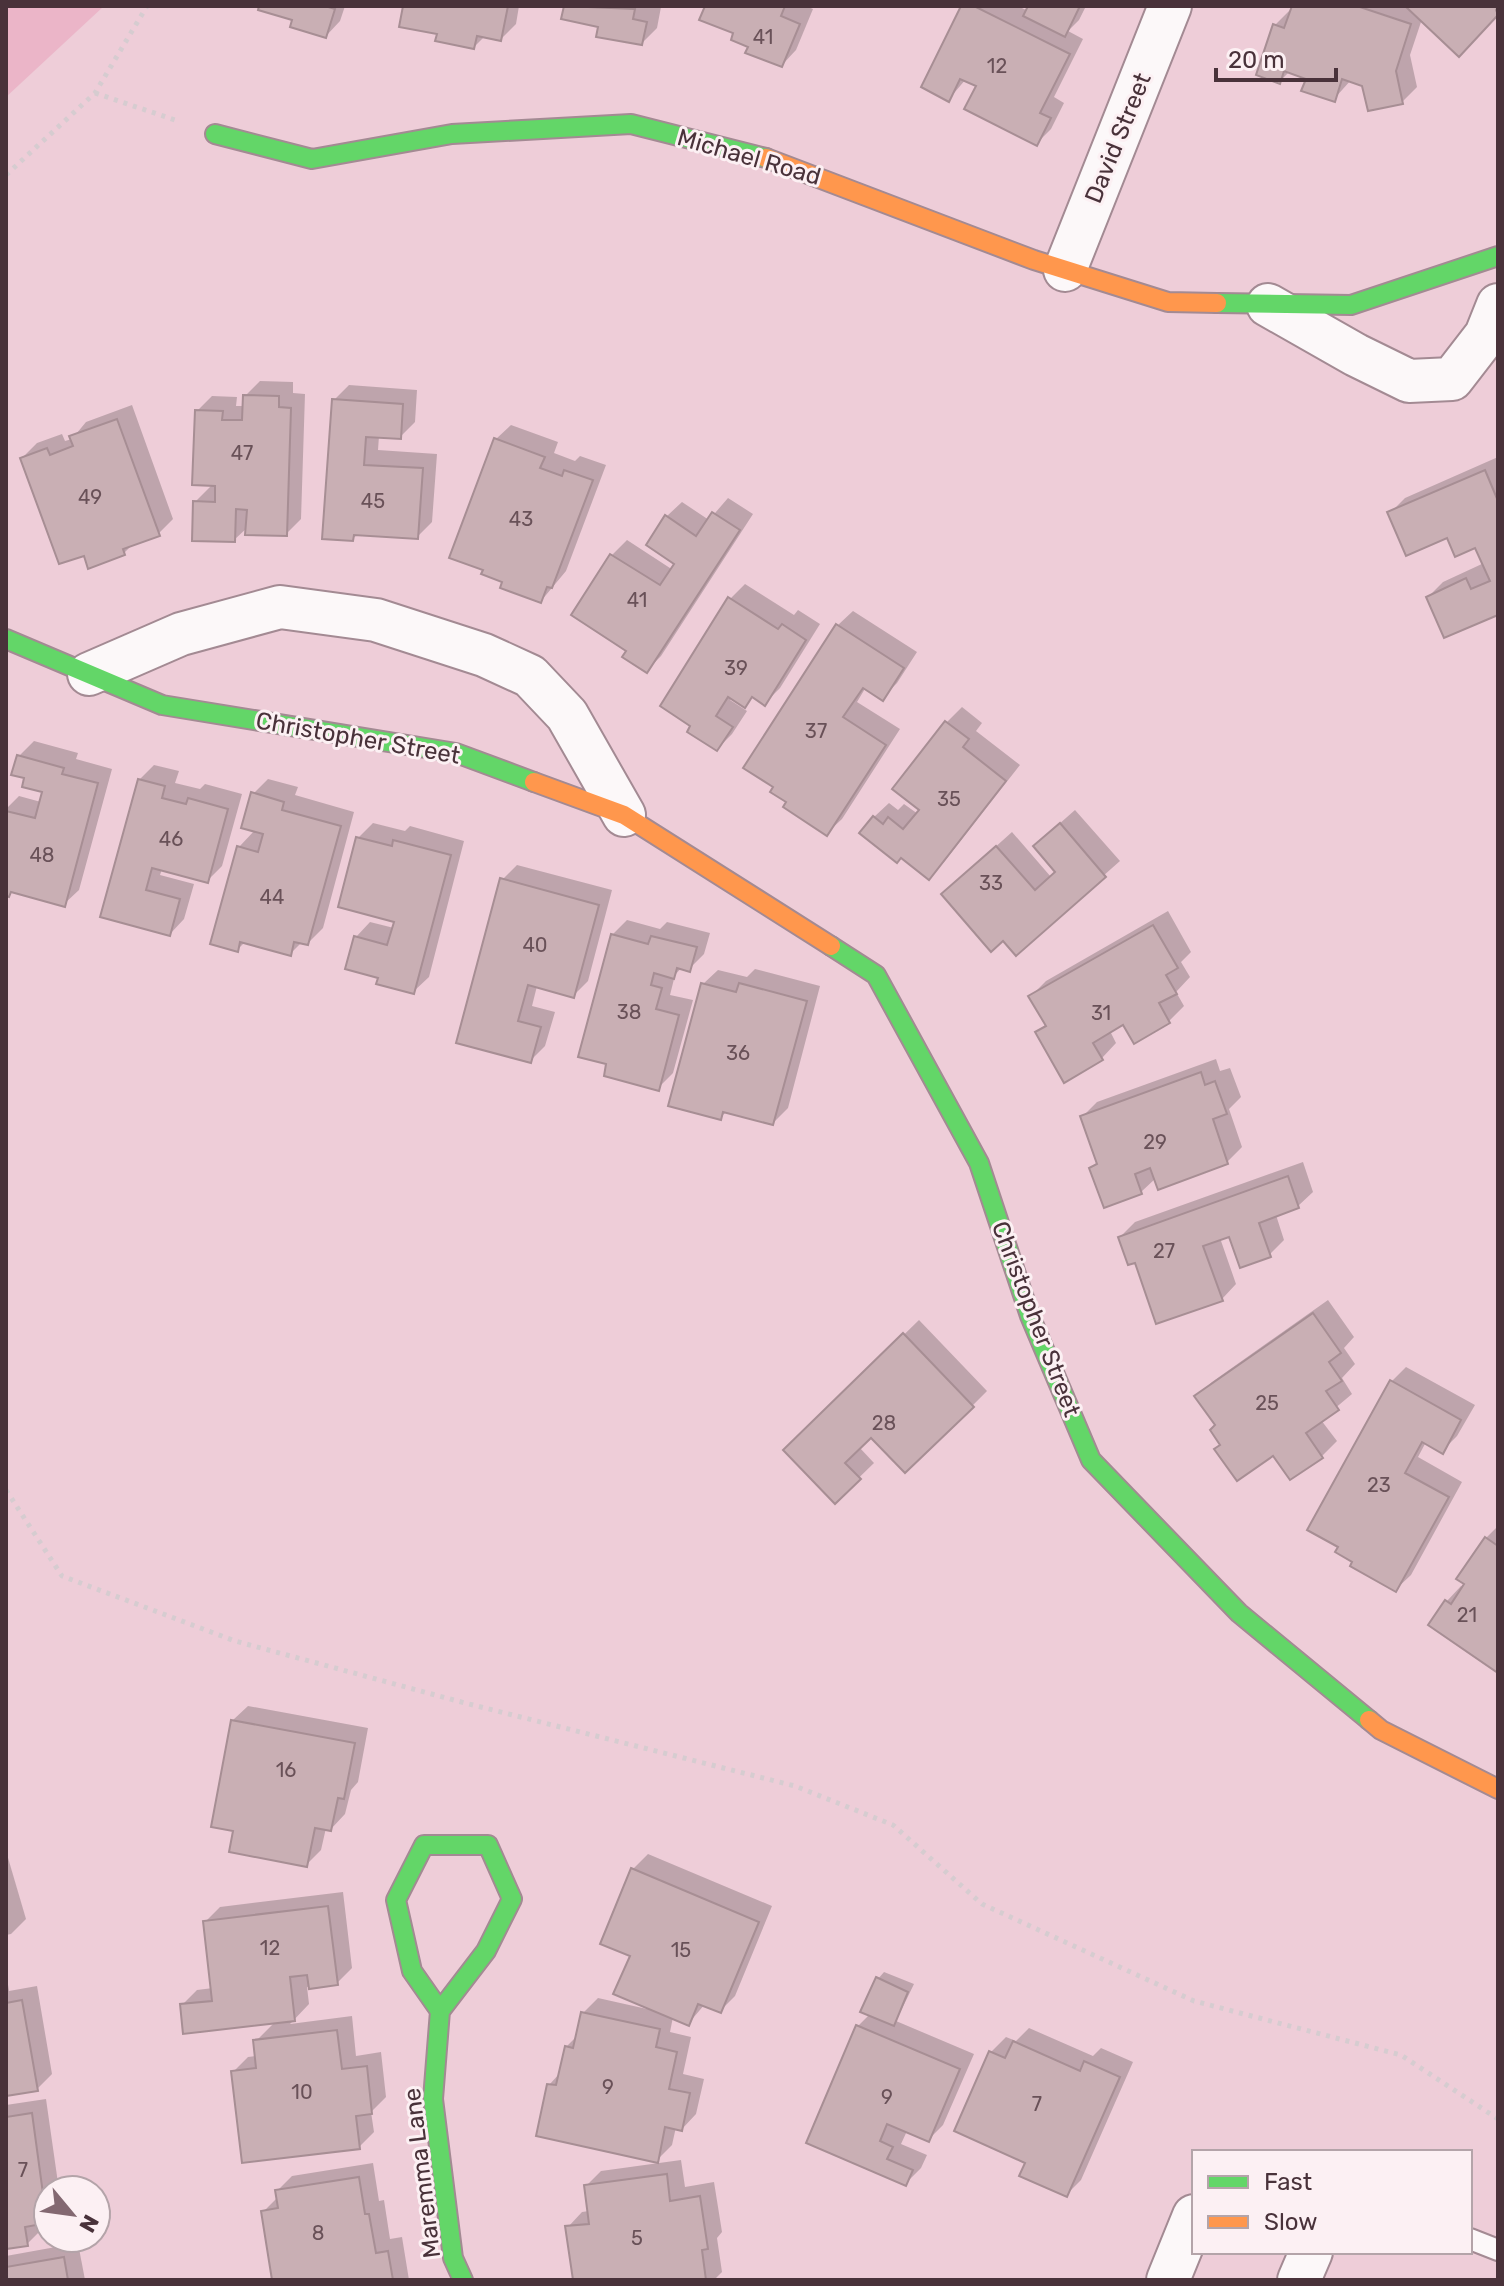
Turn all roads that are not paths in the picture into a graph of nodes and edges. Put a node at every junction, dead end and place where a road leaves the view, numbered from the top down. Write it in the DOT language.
graph roads {
  1 [pos="1170,6"];
  2 [pos="215,134"];
  3 [pos="1498,256"];
  4 [pos="1065,270"];
  5 [pos="1268,305"];
  6 [pos="1498,305"];
  7 [pos="6,639"];
  8 [pos="89,674"];
  9 [pos="624,815"];
  10 [pos="1498,1789"];
  11 [pos="440,2011"];
  12 [pos="1192,2221"];
  13 [pos="1472,2240"];
  14 [pos="1498,2250"];
  15 [pos="1310,2254"];
  16 [pos="463,2280"];
  17 [pos="1168,2280"];
  18 [pos="1299,2280"];
  1 -- 4 [label="street, David Street"];
  2 -- 4 [label="street, Michael Road"];
  3 -- 5 [label="street, Michael Road"];
  4 -- 5 [label="street, Michael Road"];
  5 -- 6 [label="street, Michael Road"];
  7 -- 8 [label="street, Christopher Street"];
  8 -- 9 [label="street, Christopher Street"];
  8 -- 9 [label="street, Christopher Street"];
  9 -- 10 [label="street, Christopher Street"];
  11 -- 11 [label="street"];
  11 -- 16 [label="street, Maremma Lane"];
  12 -- 17 [label="street"];
  13 -- 14 [label="lane"];
  15 -- 18 [label="street"];
}
